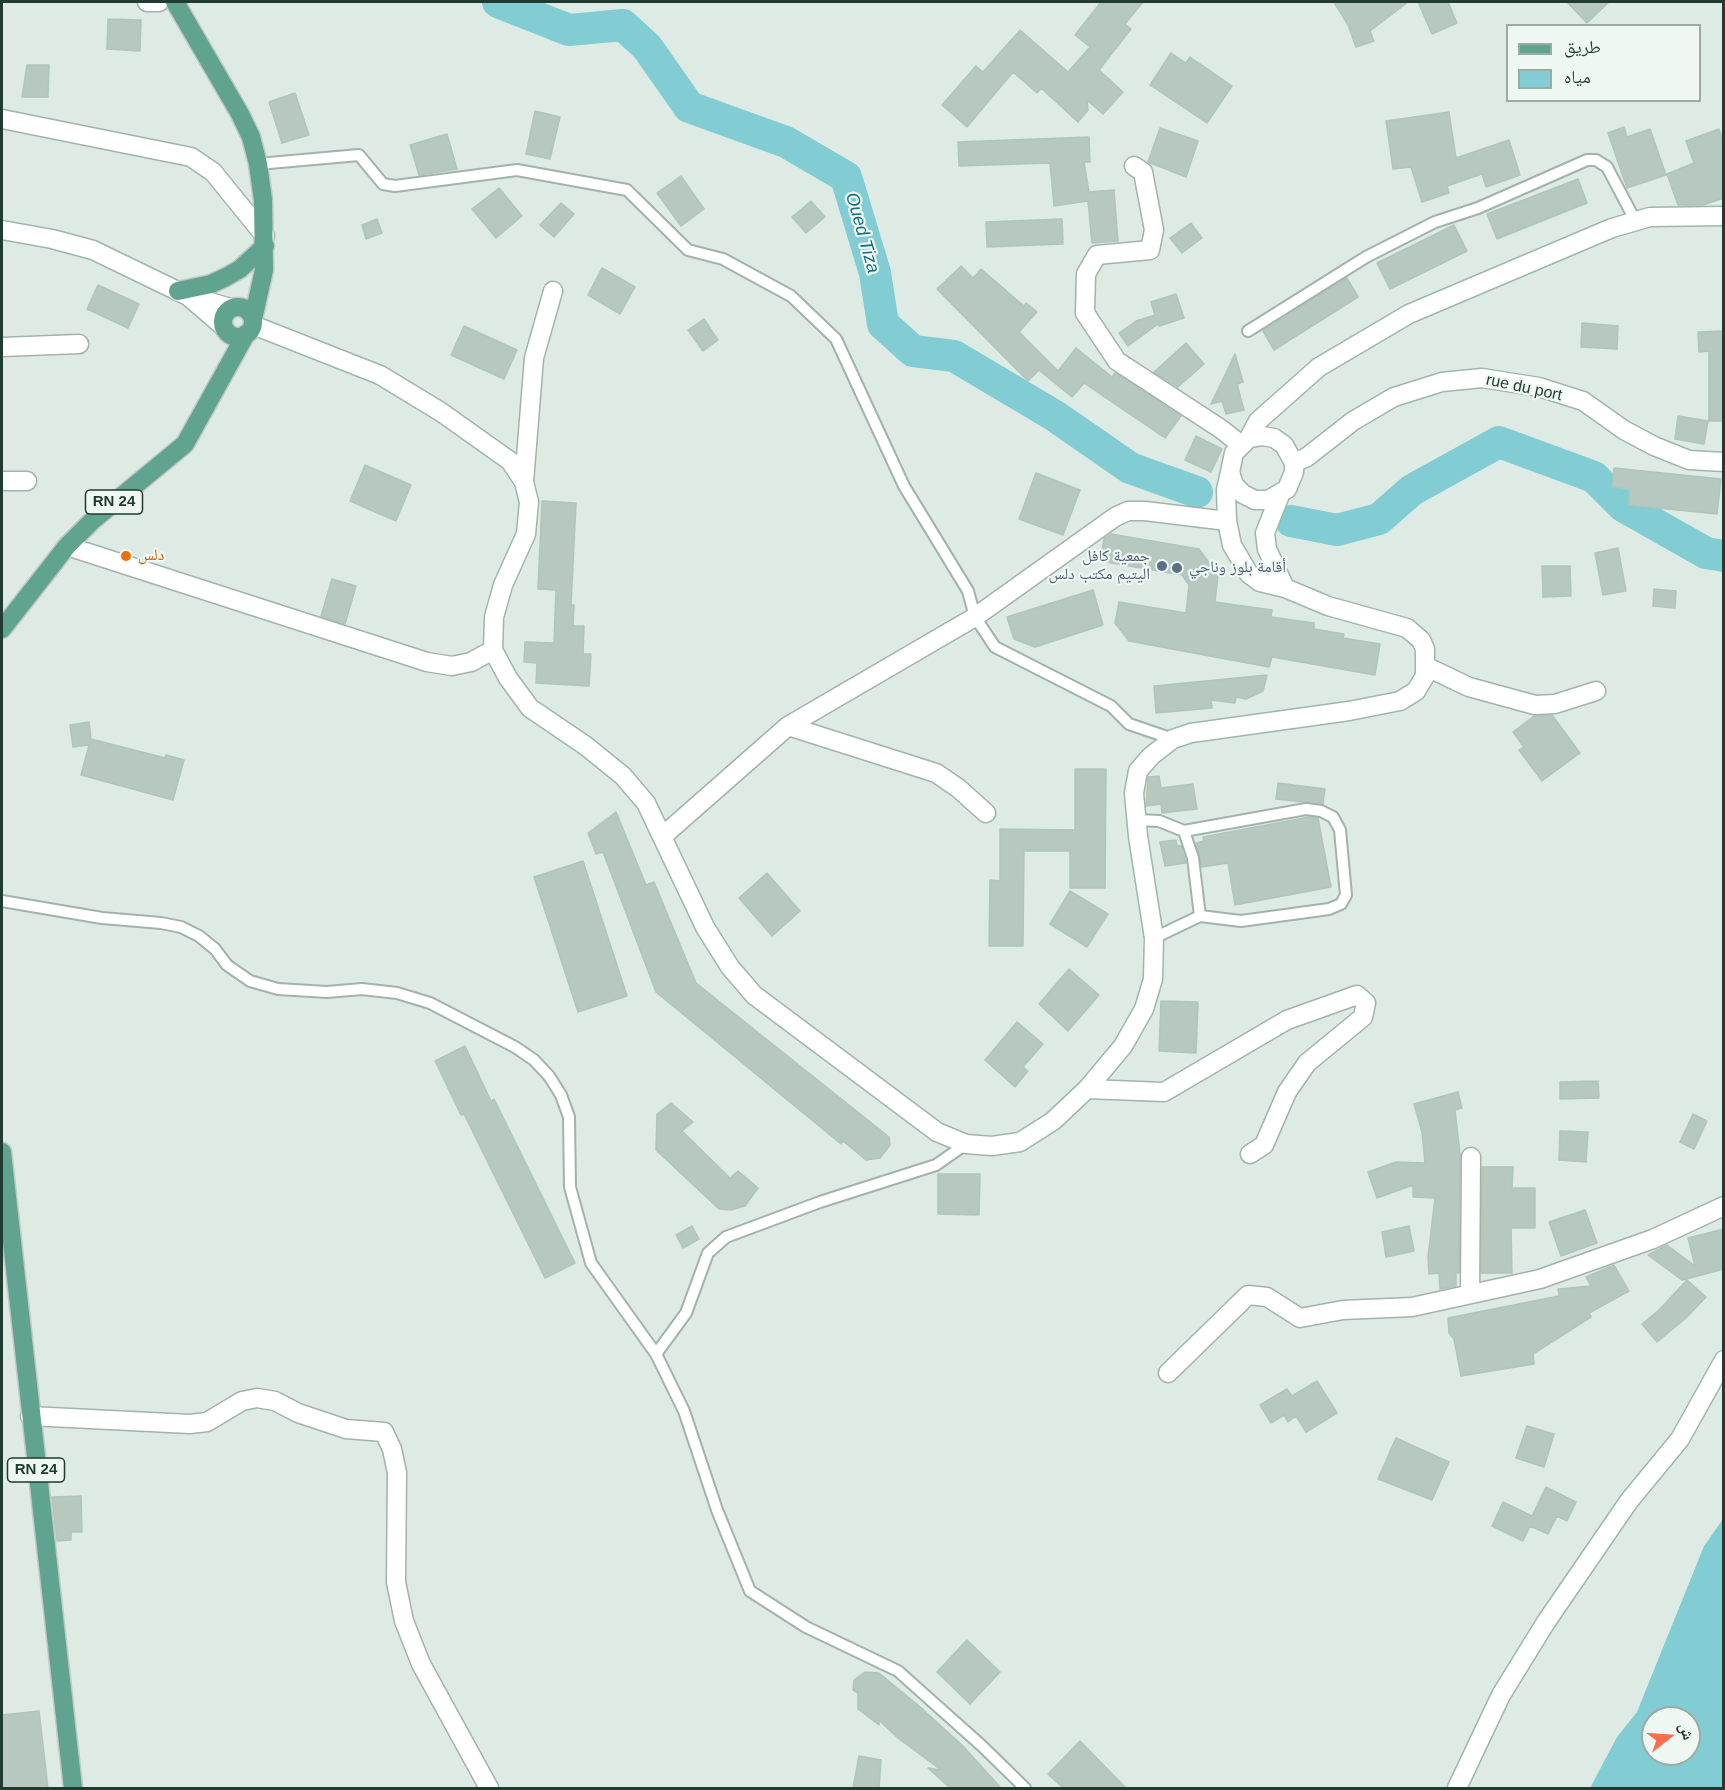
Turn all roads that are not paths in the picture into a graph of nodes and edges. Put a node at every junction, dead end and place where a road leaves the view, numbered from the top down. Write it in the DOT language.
graph roads {
  1 [pos="147,2"];
  2 [pos="159,2"];
  3 [pos="175,2"];
  4 [pos="2,119"];
  5 [pos="258,164"];
  6 [pos="1134,166"];
  7 [pos="1724,216"];
  8 [pos="1635,220"];
  9 [pos="2,230"];
  10 [pos="265,246"];
  11 [pos="553,291"];
  12 [pos="183,293"];
  13 [pos="234,307"];
  14 [pos="251,326"];
  15 [pos="226,329"];
  16 [pos="1248,331"];
  17 [pos="79,344"];
  18 [pos="2,347"];
  19 [pos="223,375"];
  20 [pos="1281,402"];
  21 [pos="1245,441"];
  22 [pos="1284,445"];
  23 [pos="1724,462"];
  24 [pos="1294,463"];
  25 [pos="1230,472"];
  26 [pos="2,481"];
  27 [pos="27,481"];
  28 [pos="524,482"];
  29 [pos="1280,495"];
  30 [pos="1227,521"];
  31 [pos="67,546"];
  32 [pos="1285,588"];
  33 [pos="975,617"];
  34 [pos="4,622"];
  35 [pos="493,650"];
  36 [pos="1427,667"];
  37 [pos="1596,692"];
  38 [pos="788,726"];
  39 [pos="1173,739"];
  40 [pos="986,813"];
  41 [pos="1137,820"];
  42 [pos="1184,831"];
  43 [pos="664,835"];
  44 [pos="2,901"];
  45 [pos="1200,916"];
  46 [pos="1154,938"];
  47 [pos="1087,1089"];
  48 [pos="966,1144"];
  49 [pos="2,1152"];
  50 [pos="1250,1154"];
  51 [pos="1471,1157"];
  52 [pos="1724,1206"];
  53 [pos="1470,1293"];
  54 [pos="656,1354"];
  55 [pos="1724,1360"];
  56 [pos="1168,1373"];
  57 [pos="30,1416"];
  58 [pos="73,1788"];
  59 [pos="489,1788"];
  60 [pos="1024,1788"];
  61 [pos="1457,1788"];
  1 -- 2 [label="street"];
  3 -- 5 [label="main road, RN 24"];
  4 -- 10 [label="street"];
  5 -- 10 [label="main road, RN 24"];
  5 -- 33 [label="lane"];
  6 -- 21 [label="street"];
  7 -- 8 [label="street"];
  8 -- 16 [label="lane"];
  8 -- 20 [label="street"];
  9 -- 12 [label="street"];
  10 -- 12 [label="main road"];
  10 -- 13 [label="main road"];
  10 -- 14 [label="main road, RN 24"];
  11 -- 28 [label="street"];
  12 -- 13 [label="street"];
  12 -- 15 [label="street"];
  13 -- 14 [label="main road"];
  13 -- 15 [label="main road"];
  14 -- 15 [label="main road"];
  14 -- 19 [label="main road, RN 24"];
  14 -- 28 [label="street"];
  15 -- 19 [label="main road, RN 24"];
  17 -- 18 [label="street"];
  19 -- 31 [label="main road, RN 24"];
  20 -- 21 [label="street"];
  20 -- 22 [label="street"];
  21 -- 22 [label="street"];
  21 -- 25 [label="street"];
  22 -- 24 [label="street"];
  23 -- 24 [label="street, rue du port"];
  24 -- 29 [label="street"];
  25 -- 29 [label="street"];
  25 -- 30 [label="street"];
  26 -- 27 [label="street"];
  28 -- 35 [label="street"];
  29 -- 32 [label="street"];
  30 -- 32 [label="street"];
  30 -- 33 [label="street"];
  31 -- 34 [label="main road, RN 24"];
  31 -- 35 [label="street"];
  32 -- 36 [label="street"];
  33 -- 38 [label="street"];
  33 -- 39 [label="lane"];
  35 -- 43 [label="street"];
  36 -- 37 [label="street"];
  36 -- 39 [label="street"];
  38 -- 40 [label="street"];
  38 -- 43 [label="street"];
  39 -- 41 [label="street"];
  41 -- 42 [label="lane"];
  41 -- 46 [label="street"];
  42 -- 45 [label="lane"];
  42 -- 45 [label="lane"];
  43 -- 48 [label="street"];
  44 -- 54 [label="lane"];
  45 -- 46 [label="lane"];
  46 -- 47 [label="street"];
  47 -- 48 [label="street"];
  47 -- 50 [label="street"];
  48 -- 54 [label="lane"];
  49 -- 57 [label="main road, RN 24"];
  51 -- 53 [label="street"];
  52 -- 53 [label="street"];
  53 -- 56 [label="street"];
  54 -- 60 [label="lane"];
  55 -- 61 [label="street"];
  57 -- 58 [label="main road, RN 24"];
  57 -- 59 [label="street"];
}
